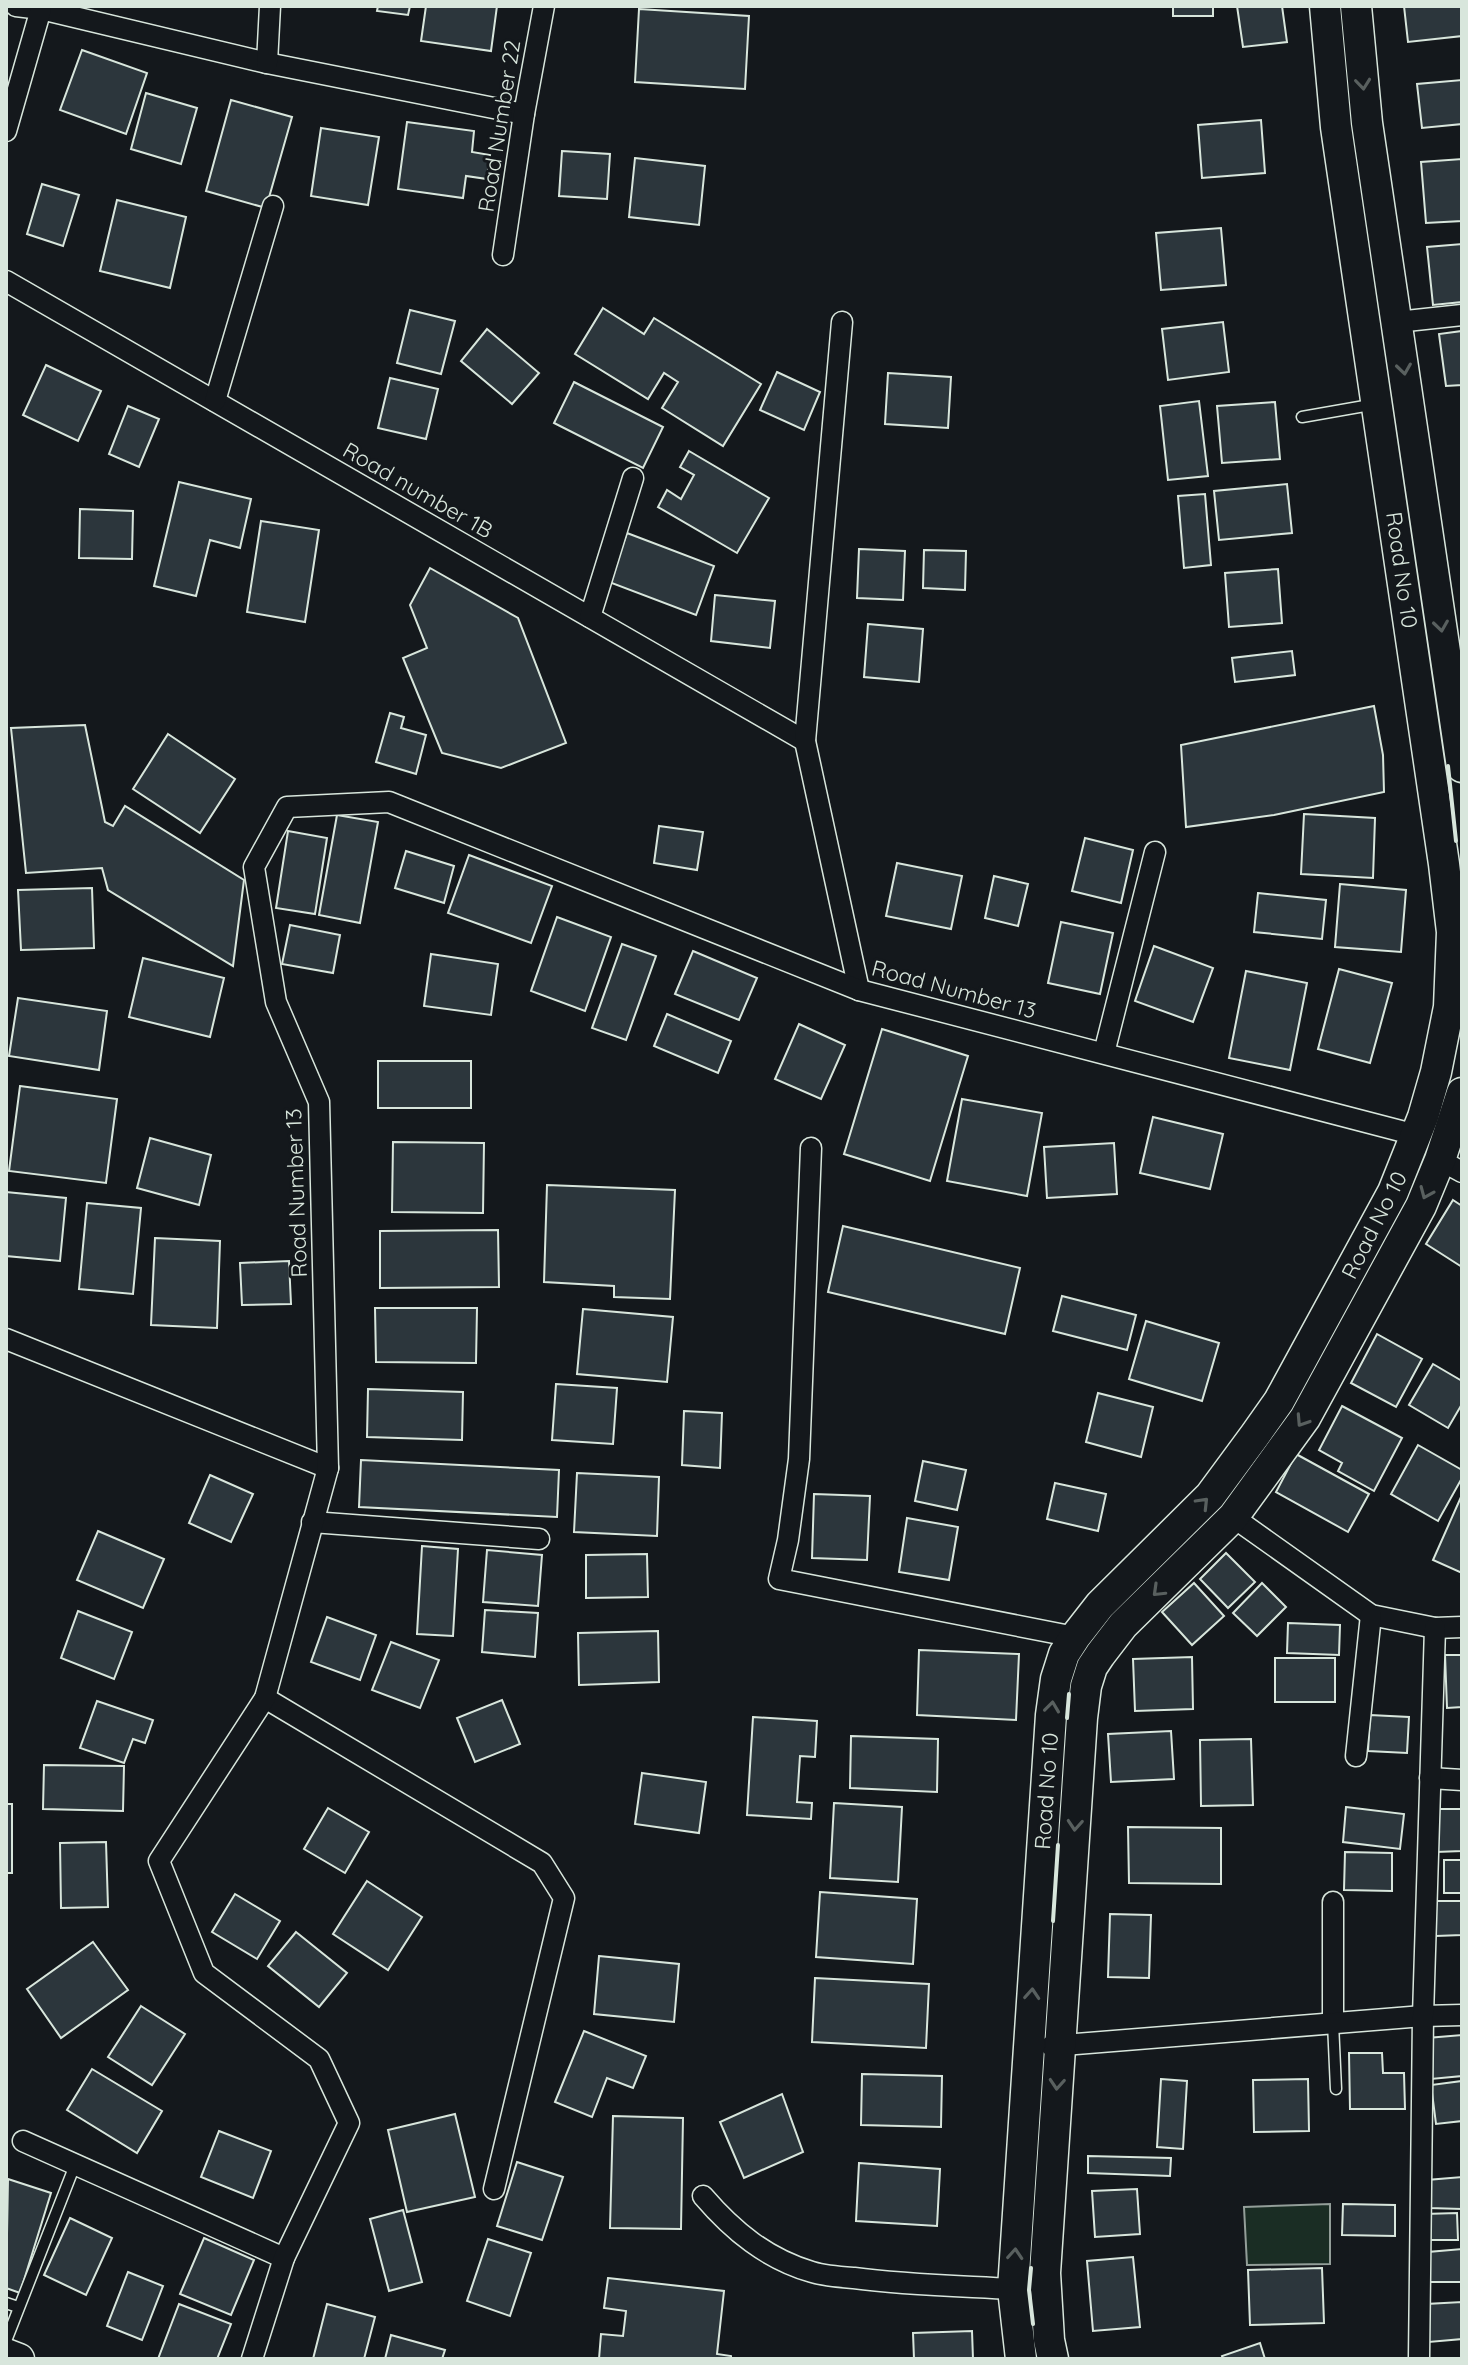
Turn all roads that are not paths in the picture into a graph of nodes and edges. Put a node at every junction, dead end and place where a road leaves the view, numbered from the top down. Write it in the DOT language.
graph roads {
  1 [pos="16,6"];
  2 [pos="270,6"];
  3 [pos="544,6"];
  4 [pos="1325,6"];
  5 [pos="1356,6"];
  6 [pos="41,9"];
  7 [pos="267,63"];
  8 [pos="524,114"];
  9 [pos="6,131"];
  10 [pos="273,206"];
  11 [pos="503,255"];
  12 [pos="6,281"];
  13 [pos="1462,315"];
  14 [pos="842,322"];
  15 [pos="1397,322"];
  16 [pos="215,401"];
  17 [pos="1377,404"];
  18 [pos="1302,417"];
  19 [pos="633,478"];
  20 [pos="590,617"];
  21 [pos="805,741"];
  22 [pos="1428,746"];
  23 [pos="1461,750"];
  24 [pos="1155,852"];
  25 [pos="859,990"];
  26 [pos="1104,1053"];
  27 [pos="1462,1093"];
  28 [pos="1416,1135"];
  29 [pos="811,1148"];
  30 [pos="1451,1166"];
  31 [pos="6,1339"];
  32 [pos="328,1468"];
  33 [pos="1233,1517"];
  34 [pos="312,1522"];
  35 [pos="539,1539"];
  36 [pos="1371,1615"];
  37 [pos="1462,1627"];
  38 [pos="1435,1628"];
  39 [pos="1075,1637"];
  40 [pos="265,1698"];
  41 [pos="1356,1756"];
  42 [pos="1430,1778"];
  43 [pos="1462,1780"];
  44 [pos="1333,1902"];
  45 [pos="1462,2015"];
  46 [pos="1423,2016"];
  47 [pos="1333,2023"];
  48 [pos="1060,2045"];
  49 [pos="1028,2047"];
  50 [pos="1336,2089"];
  51 [pos="23,2141"];
  52 [pos="75,2165"];
  53 [pos="494,2189"];
  54 [pos="703,2196"];
  55 [pos="284,2258"];
  56 [pos="1013,2289"];
  57 [pos="6,2303"];
  58 [pos="18,2307"];
  59 [pos="6,2341"];
  60 [pos="6,2354"];
  61 [pos="19,2359"];
  62 [pos="252,2359"];
  63 [pos="1021,2359"];
  64 [pos="1053,2359"];
  65 [pos="1419,2359"];
  1 -- 6 [label="street"];
  2 -- 7 [label="street"];
  3 -- 8 [label="street, Road Number 22"];
  4 -- 17 [label="main road, Road No 10"];
  5 -- 15 [label="main road, Road No 10, one-way"];
  6 -- 7 [label="street"];
  6 -- 9 [label="street"];
  7 -- 8 [label="street"];
  8 -- 11 [label="street, Road Number 22"];
  10 -- 16 [label="street"];
  12 -- 16 [label="street, Road number 1B"];
  13 -- 15 [label="street"];
  14 -- 21 [label="street"];
  15 -- 23 [label="main road, Road No 10, one-way"];
  16 -- 20 [label="street, Road number 1B"];
  17 -- 18 [label="lane"];
  17 -- 22 [label="main road, Road No 10"];
  19 -- 20 [label="street"];
  20 -- 21 [label="street, Road number 1B"];
  21 -- 25 [label="street"];
  22 -- 23 [label="street"];
  22 -- 28 [label="main road, Road No 10"];
  24 -- 26 [label="street"];
  25 -- 26 [label="street, Road Number 13"];
  25 -- 32 [label="street, Road Number 13"];
  26 -- 28 [label="street, Road Number 13"];
  27 -- 30 [label="main road, Road No 10"];
  39 -- 28 [label="main road, Road No 10, one-way"];
  29 -- 39 [label="street"];
  30 -- 33 [label="main road, Road No 10, one-way"];
  31 -- 32 [label="street"];
  32 -- 34 [label="street, Road Number 13"];
  33 -- 36 [label="street"];
  33 -- 48 [label="main road, Road No 10, one-way"];
  34 -- 35 [label="street"];
  34 -- 40 [label="street, Road Number 13"];
  36 -- 38 [label="street"];
  36 -- 41 [label="street"];
  37 -- 38 [label="street"];
  38 -- 42 [label="street"];
  49 -- 39 [label="main road, Road No 10, one-way"];
  40 -- 53 [label="street"];
  40 -- 55 [label="street, Road Number 13"];
  42 -- 43 [label="street"];
  42 -- 46 [label="street"];
  44 -- 47 [label="street"];
  45 -- 46 [label="street"];
  46 -- 47 [label="street"];
  46 -- 65 [label="street"];
  47 -- 48 [label="street"];
  47 -- 50 [label="lane"];
  48 -- 49 [label="street"];
  48 -- 64 [label="main road, Road No 10, one-way"];
  56 -- 49 [label="main road, Road No 10, one-way"];
  51 -- 52 [label="street"];
  52 -- 55 [label="street"];
  52 -- 58 [label="lane"];
  54 -- 56 [label="street"];
  55 -- 62 [label="street, Road Number 13"];
  56 -- 63 [label="main road, Road No 10"];
  57 -- 58 [label="lane"];
  58 -- 59 [label="lane"];
  60 -- 61 [label="main road"];
}
